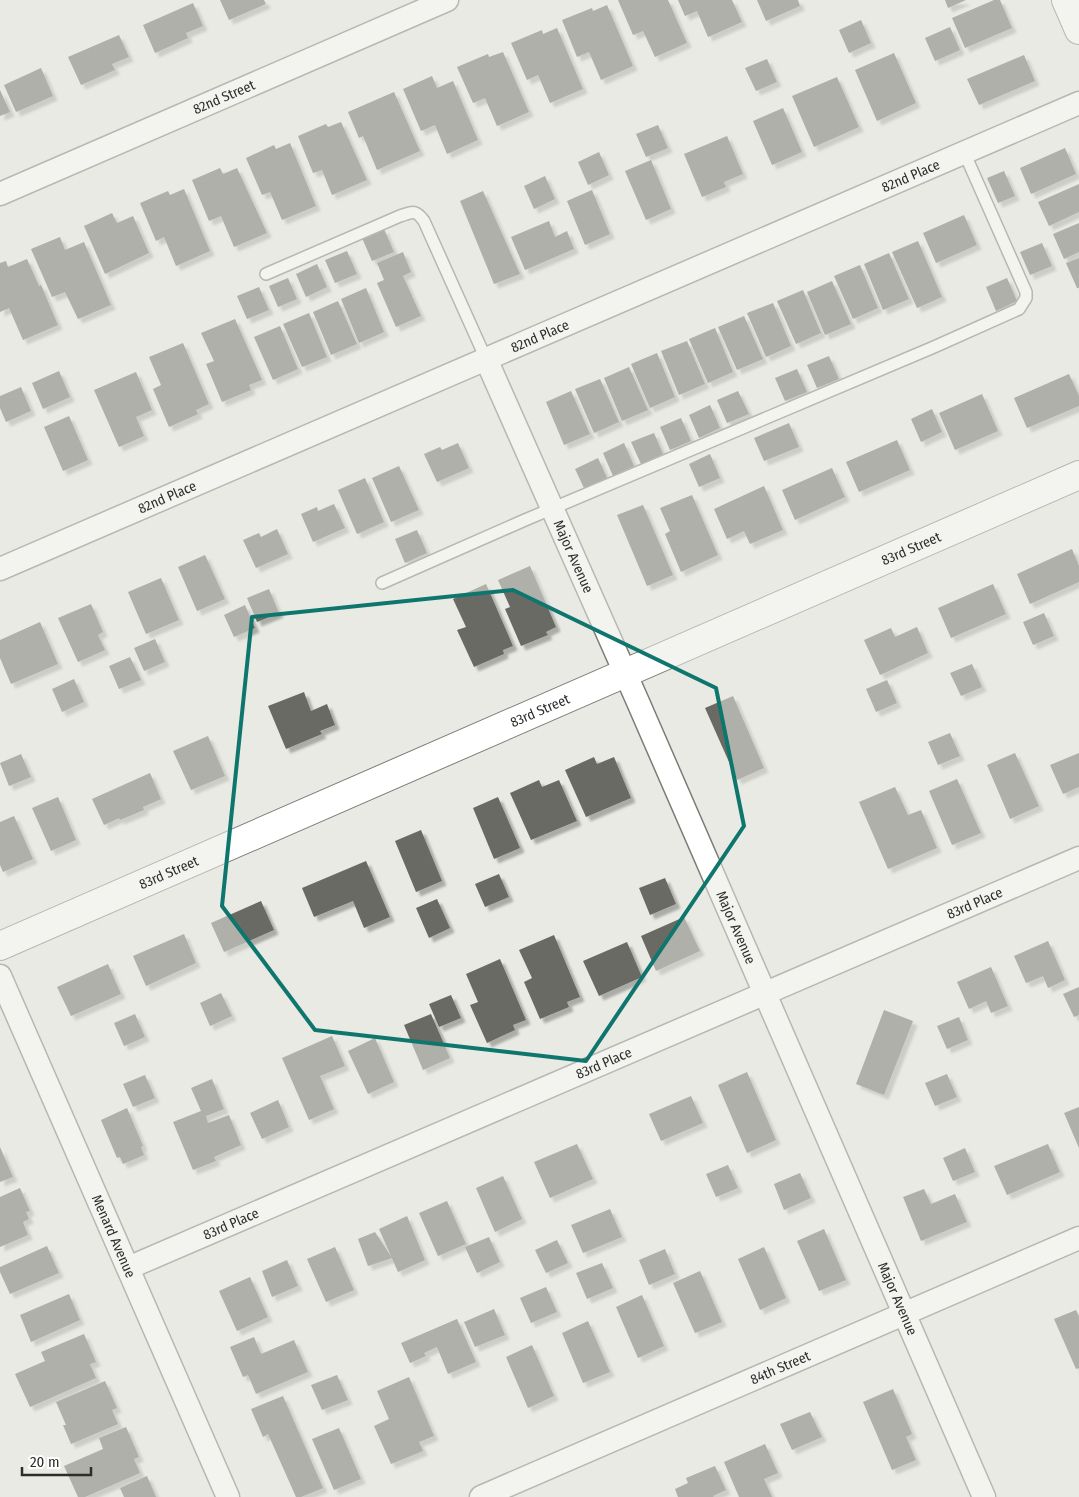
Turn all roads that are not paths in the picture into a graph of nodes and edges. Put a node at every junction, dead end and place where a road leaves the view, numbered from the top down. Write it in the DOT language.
graph roads {
  1 [pos="447,0"];
  2 [pos="1066,0"];
  3 [pos="1079,30"];
  4 [pos="1079,103"];
  5 [pos="964,152"];
  6 [pos="0,194"];
  7 [pos="266,274"];
  8 [pos="486,359"];
  9 [pos="1079,475"];
  10 [pos="553,510"];
  11 [pos="0,568"];
  12 [pos="382,583"];
  13 [pos="626,674"];
  14 [pos="1079,858"];
  15 [pos="0,946"];
  16 [pos="0,976"];
  17 [pos="764,993"];
  18 [pos="1079,1238"];
  19 [pos="128,1268"];
  20 [pos="904,1314"];
  21 [pos="228,1497"];
  22 [pos="481,1497"];
  23 [pos="984,1497"];
  1 -- 6 [label="street, 82nd Street"];
  2 -- 3 [label="street"];
  4 -- 5 [label="street, 82nd Place"];
  5 -- 8 [label="street, 82nd Place"];
  5 -- 10 [label="lane"];
  7 -- 8 [label="lane"];
  8 -- 10 [label="street, Major Avenue"];
  8 -- 11 [label="street, 82nd Place"];
  9 -- 13 [label="street, 83rd Street"];
  10 -- 12 [label="lane"];
  10 -- 13 [label="street, Major Avenue"];
  13 -- 15 [label="street, 83rd Street"];
  13 -- 17 [label="street, Major Avenue"];
  14 -- 17 [label="street, 83rd Place"];
  16 -- 19 [label="street, Menard Avenue"];
  17 -- 19 [label="street, 83rd Place"];
  17 -- 20 [label="street, Major Avenue"];
  18 -- 20 [label="street, 84th Street"];
  19 -- 21 [label="street, Menard Avenue"];
  20 -- 22 [label="street, 84th Street"];
  20 -- 23 [label="street, Major Avenue"];
}
